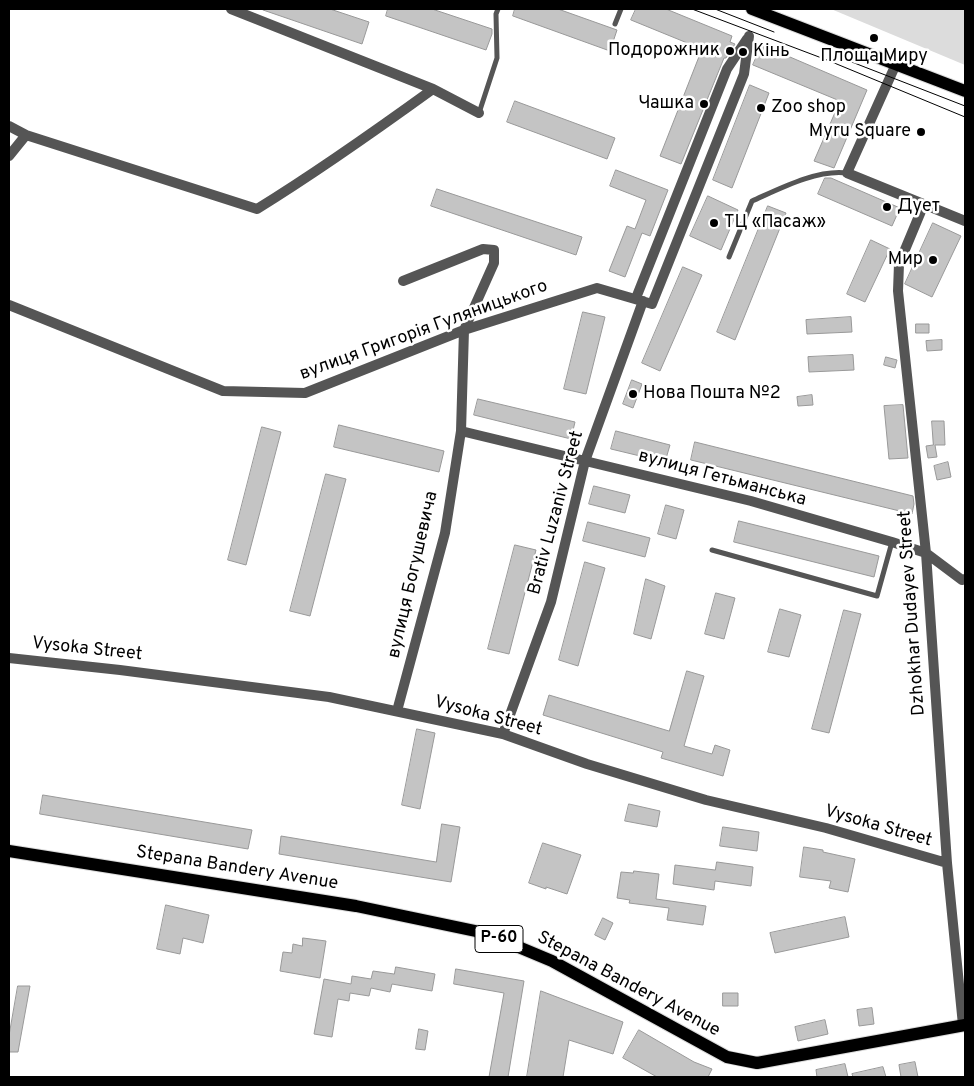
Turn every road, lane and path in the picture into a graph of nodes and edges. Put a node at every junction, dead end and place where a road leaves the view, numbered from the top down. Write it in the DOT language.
graph roads {
  1 [pos="232,9"];
  2 [pos="498,9"];
  3 [pos="621,9"];
  4 [pos="752,9"];
  5 [pos="615,24"];
  6 [pos="896,64"];
  7 [pos="433,89"];
  8 [pos="965,91"];
  9 [pos="479,113"];
  10 [pos="9,126"];
  11 [pos="26,136"];
  12 [pos="9,156"];
  13 [pos="848,173"];
  14 [pos="924,204"];
  15 [pos="965,220"];
  16 [pos="729,257"];
  17 [pos="403,281"];
  18 [pos="644,301"];
  19 [pos="9,305"];
  20 [pos="464,330"];
  21 [pos="461,431"];
  22 [pos="585,461"];
  23 [pos="892,542"];
  24 [pos="712,550"];
  25 [pos="926,552"];
  26 [pos="965,579"];
  27 [pos="9,658"];
  28 [pos="397,711"];
  29 [pos="503,734"];
  30 [pos="9,851"];
  31 [pos="947,864"];
  32 [pos="964,1025"];
  1 -- 7 [label="street"];
  2 -- 9 [label="lane"];
  3 -- 5 [label="lane"];
  4 -- 6 [label="main road"];
  6 -- 8 [label="main road"];
  6 -- 13 [label="street"];
  7 -- 9 [label="street"];
  7 -- 11 [label="street"];
  10 -- 11 [label="street"];
  11 -- 12 [label="street"];
  13 -- 14 [label="street"];
  13 -- 16 [label="lane"];
  14 -- 15 [label="street"];
  14 -- 25 [label="street, Dzhokhar Dudayev Street"];
  17 -- 20 [label="street, вулиця Богушевича"];
  18 -- 18 [label="street, Brativ Luzaniv Street"];
  18 -- 20 [label="street, вулиця Григорія Гуляницького"];
  18 -- 22 [label="street, Brativ Luzaniv Street"];
  19 -- 20 [label="street, вулиця Григорія Гуляницького"];
  20 -- 21 [label="street, вулиця Богушевича"];
  21 -- 22 [label="street, вулиця Гетьманська"];
  21 -- 28 [label="street, вулиця Богушевича"];
  22 -- 23 [label="street, вулиця Гетьманська"];
  22 -- 29 [label="street, Brativ Luzaniv Street"];
  23 -- 24 [label="lane"];
  23 -- 25 [label="street, вулиця Гетьманська"];
  25 -- 26 [label="street, вулиця Гетьманська"];
  25 -- 31 [label="street, Dzhokhar Dudayev Street"];
  27 -- 28 [label="street, Vysoka Street"];
  28 -- 29 [label="street, Vysoka Street"];
  29 -- 31 [label="street, Vysoka Street"];
  30 -- 32 [label="main road, Stepana Bandery Avenue / Р-60"];
  31 -- 32 [label="street, Dzhokhar Dudayev Street"];
}
